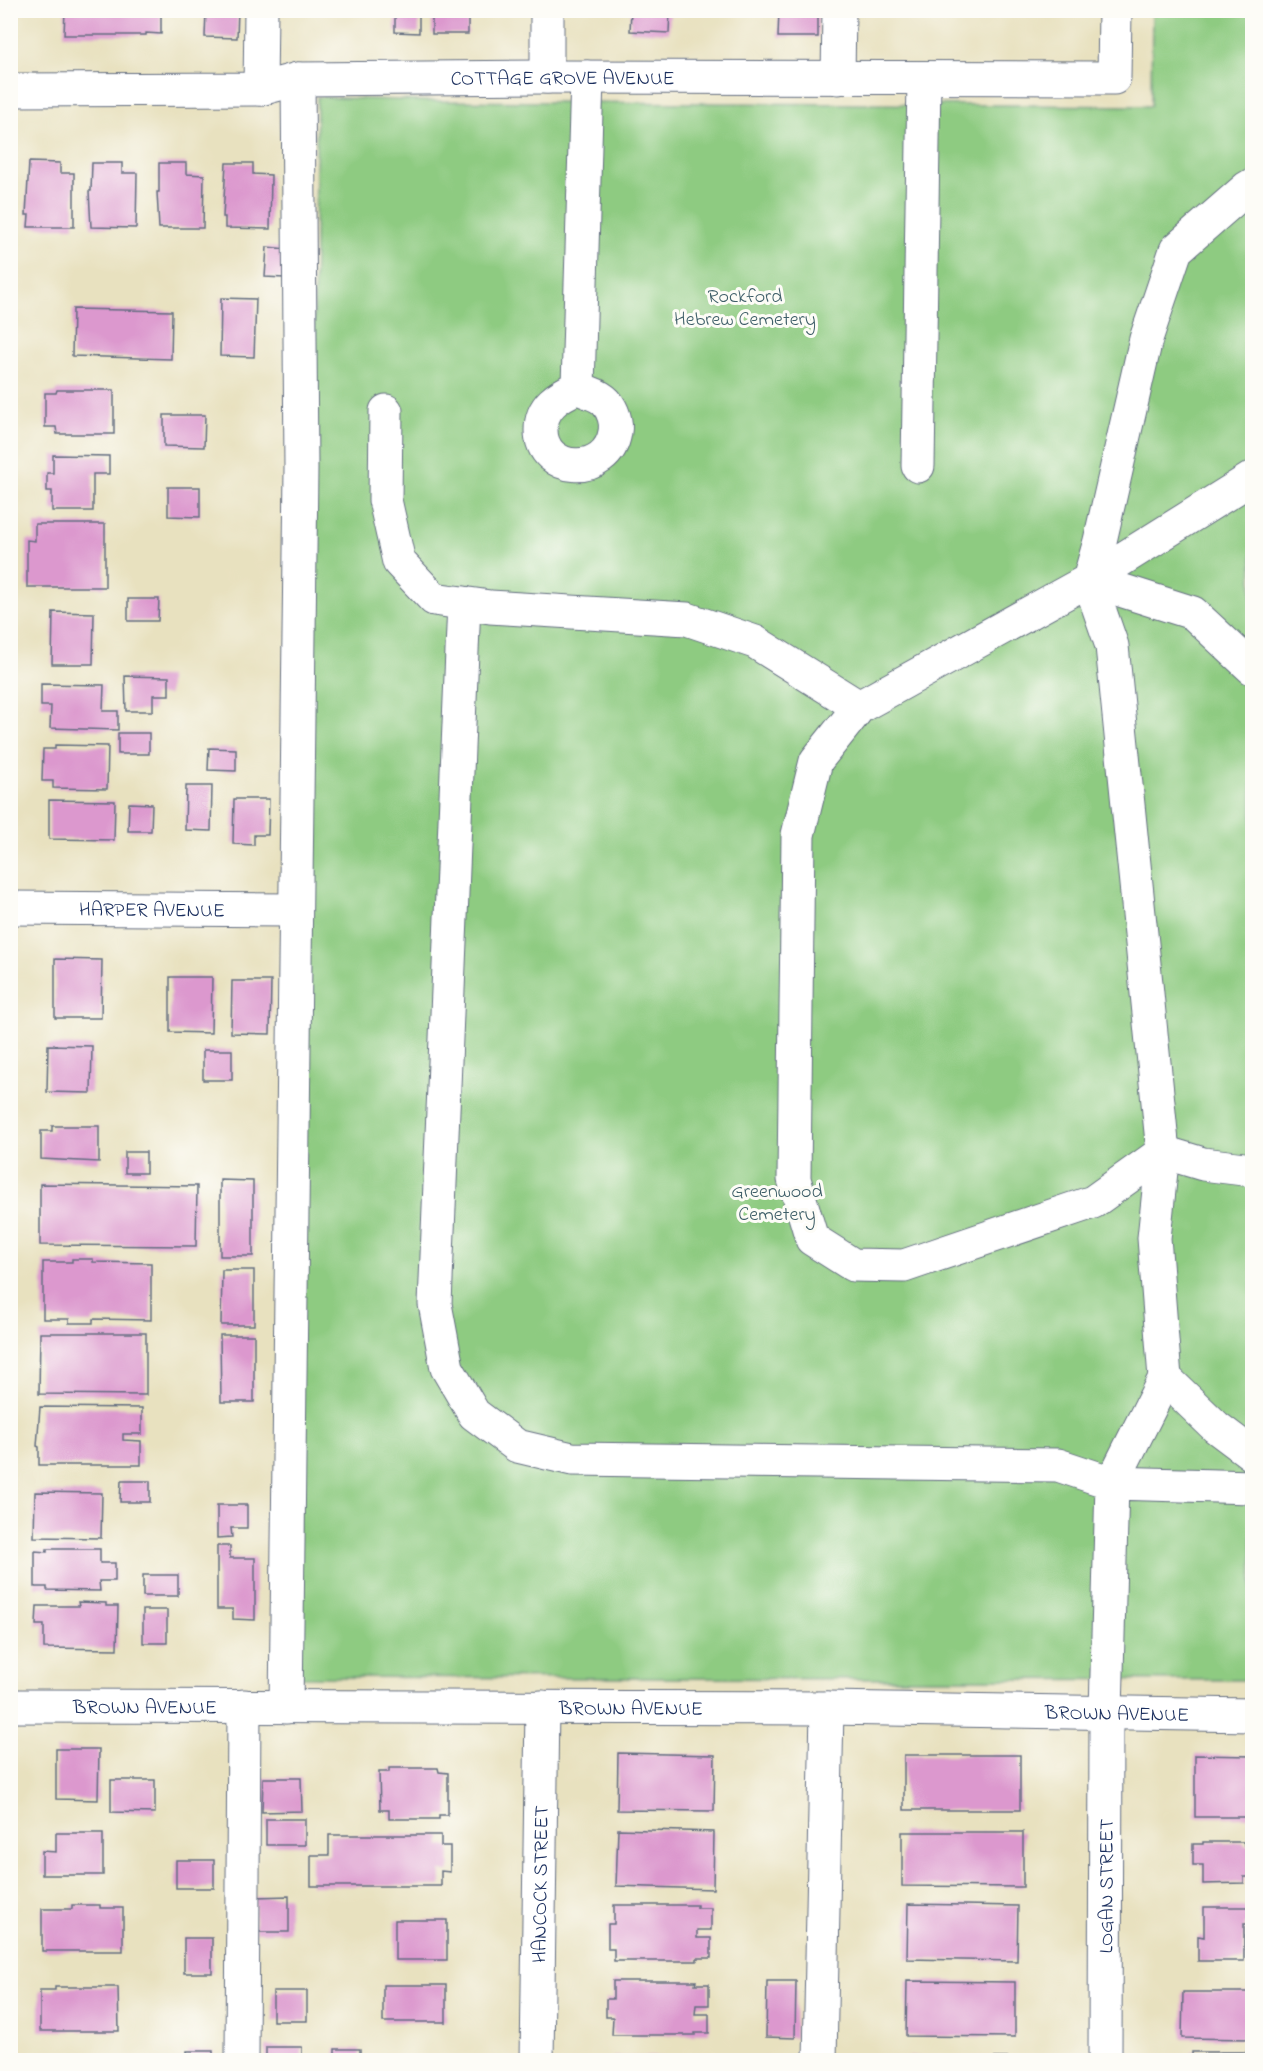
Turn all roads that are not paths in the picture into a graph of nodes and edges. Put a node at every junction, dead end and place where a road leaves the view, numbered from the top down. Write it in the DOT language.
graph roads {
  1 [pos="261,10"];
  2 [pos="547,10"];
  3 [pos="839,10"];
  4 [pos="1115,10"];
  5 [pos="547,76"];
  6 [pos="587,77"];
  7 [pos="838,78"];
  8 [pos="924,78"];
  9 [pos="298,79"];
  10 [pos="260,89"];
  11 [pos="10,90"];
  12 [pos="1252,185"];
  13 [pos="578,387"];
  14 [pos="386,411"];
  15 [pos="918,466"];
  16 [pos="1252,478"];
  17 [pos="1089,580"];
  18 [pos="464,603"];
  19 [pos="1252,668"];
  20 [pos="859,707"];
  21 [pos="10,908"];
  22 [pos="295,910"];
  23 [pos="1163,1152"];
  24 [pos="1252,1170"];
  25 [pos="1165,1378"];
  26 [pos="1252,1454"];
  27 [pos="1112,1483"];
  28 [pos="1252,1487"];
  29 [pos="10,1706"];
  30 [pos="244,1706"];
  31 [pos="286,1707"];
  32 [pos="542,1707"];
  33 [pos="827,1708"];
  34 [pos="1106,1712"];
  35 [pos="1252,1715"];
  36 [pos="242,2061"];
  37 [pos="537,2061"];
  38 [pos="820,2061"];
  39 [pos="1105,2061"];
  1 -- 10 [label="street"];
  2 -- 5 [label="street"];
  3 -- 7 [label="street"];
  4 -- 8 [label="street, COTTAGE GROVE AVENUE"];
  5 -- 6 [label="street, COTTAGE GROVE AVENUE"];
  5 -- 9 [label="street, COTTAGE GROVE AVENUE"];
  6 -- 7 [label="street, COTTAGE GROVE AVENUE"];
  6 -- 13 [label="street"];
  7 -- 8 [label="street, COTTAGE GROVE AVENUE"];
  8 -- 15 [label="street"];
  9 -- 10 [label="street, COTTAGE GROVE AVENUE"];
  9 -- 22 [label="street"];
  10 -- 11 [label="street, COTTAGE GROVE AVENUE"];
  12 -- 17 [label="street"];
  14 -- 18 [label="street"];
  16 -- 17 [label="street"];
  17 -- 19 [label="street"];
  17 -- 20 [label="street"];
  17 -- 23 [label="street"];
  18 -- 20 [label="street"];
  18 -- 27 [label="street"];
  20 -- 23 [label="street"];
  21 -- 22 [label="street, HARPER AVENUE"];
  22 -- 31 [label="street"];
  23 -- 24 [label="street"];
  23 -- 25 [label="street"];
  25 -- 26 [label="street"];
  25 -- 27 [label="street"];
  27 -- 28 [label="street"];
  27 -- 34 [label="street, LOGAN STREET"];
  29 -- 30 [label="street, BROWN AVENUE"];
  30 -- 31 [label="street, BROWN AVENUE"];
  30 -- 36 [label="street"];
  31 -- 32 [label="street, BROWN AVENUE"];
  32 -- 33 [label="street, BROWN AVENUE"];
  32 -- 37 [label="street, HANCOCK STREET"];
  33 -- 34 [label="street, BROWN AVENUE"];
  33 -- 38 [label="street"];
  34 -- 35 [label="street, BROWN AVENUE"];
  34 -- 39 [label="street, LOGAN STREET"];
}
